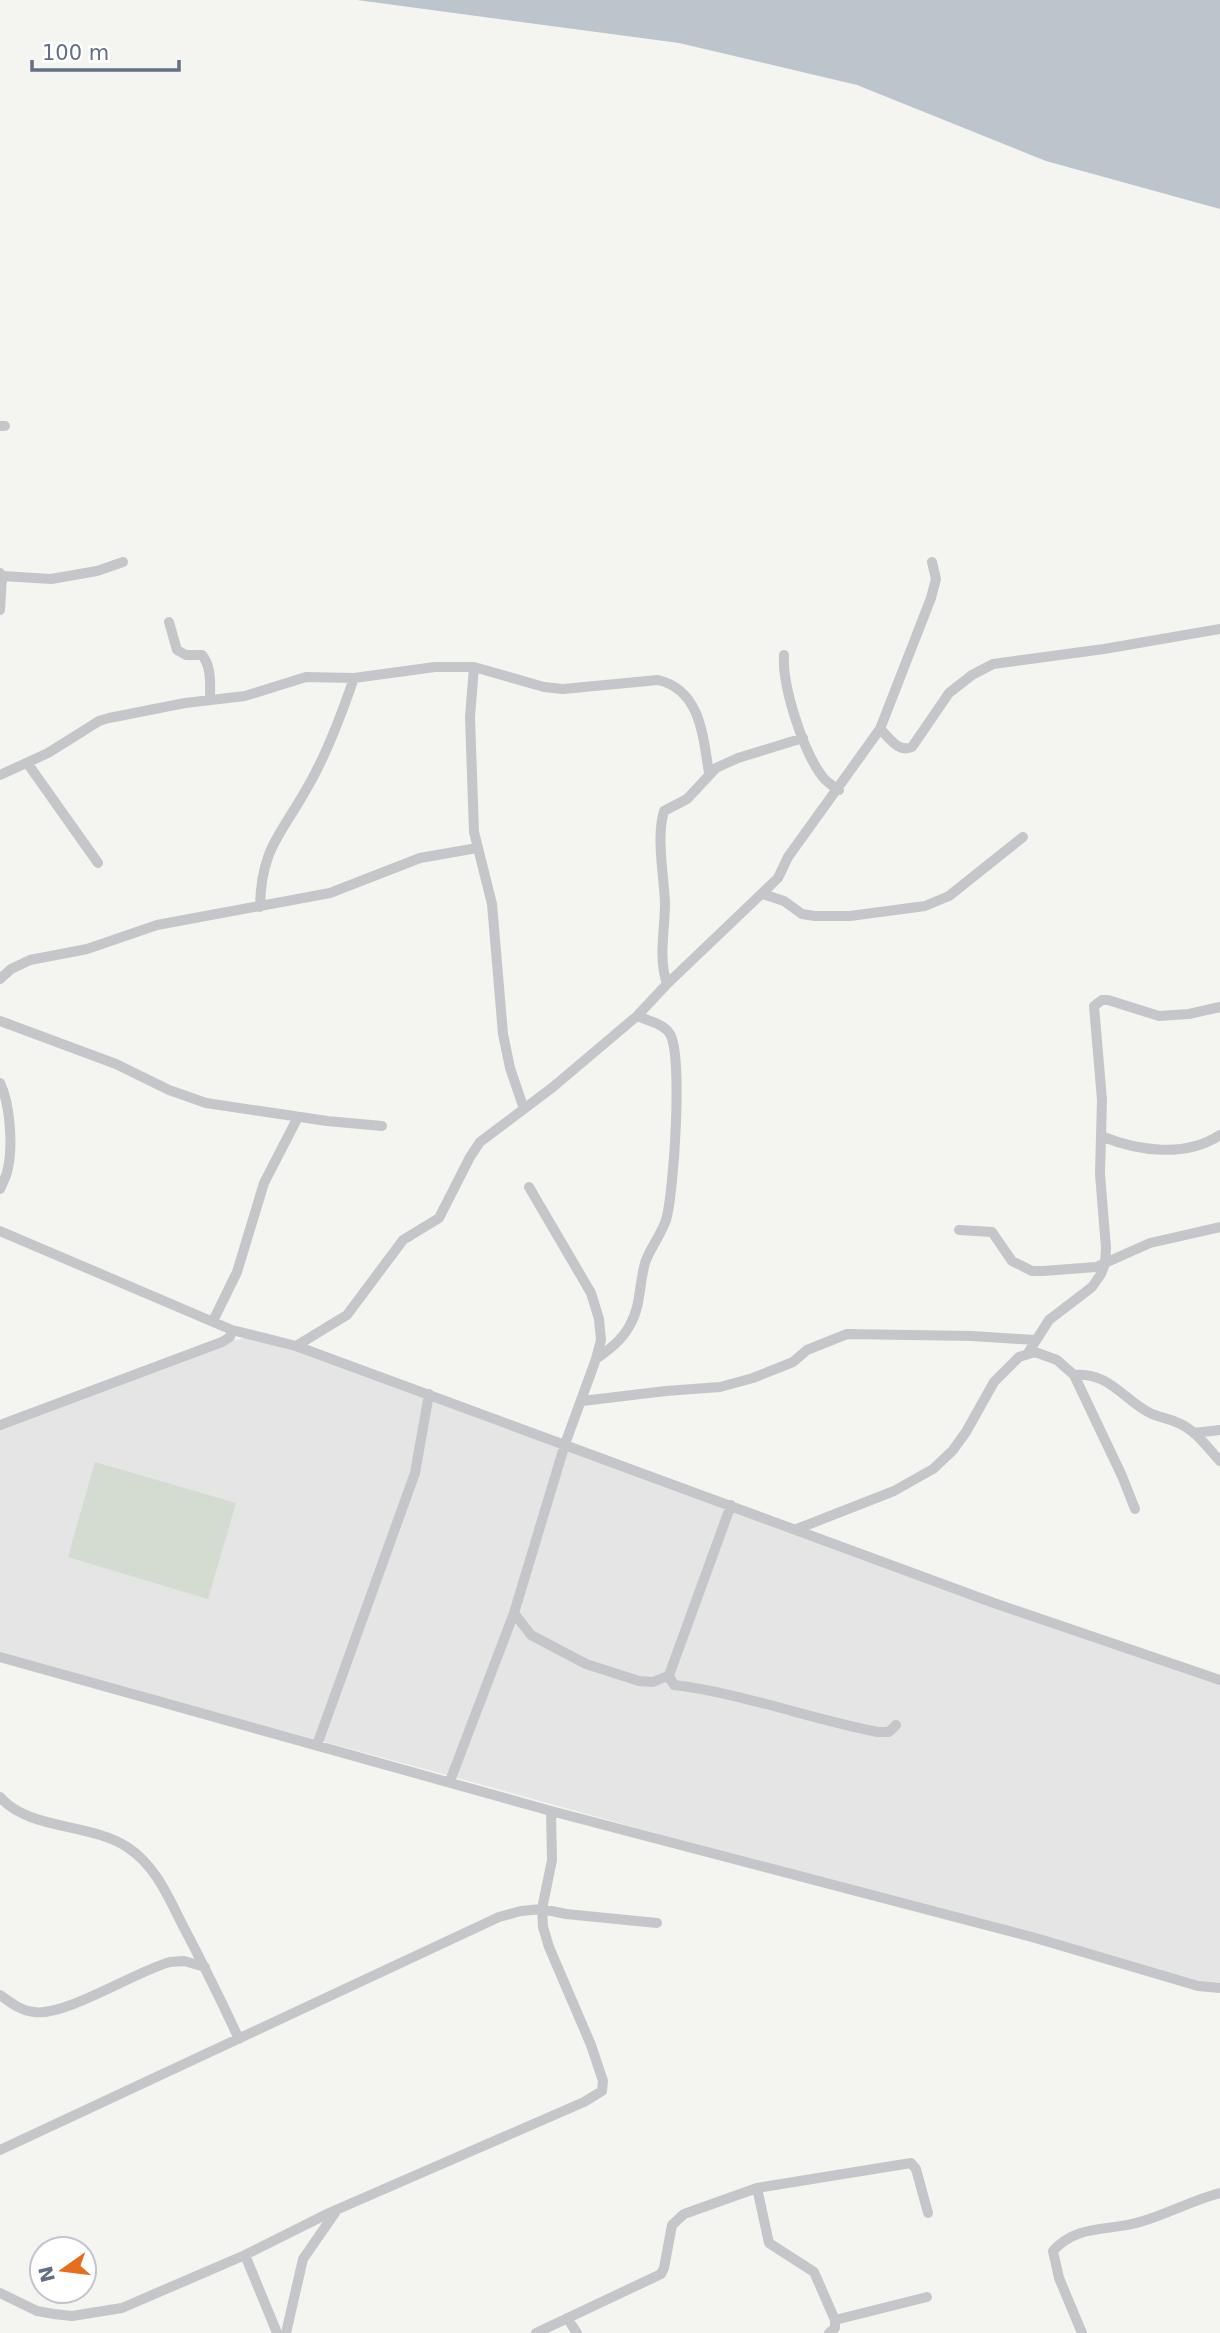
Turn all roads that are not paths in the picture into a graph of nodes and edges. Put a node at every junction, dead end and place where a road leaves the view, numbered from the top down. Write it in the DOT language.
graph roads {
  1 [pos="123,562"];
  2 [pos="932,562"];
  3 [pos="1,574"];
  4 [pos="0,610"];
  5 [pos="169,622"];
  6 [pos="1220,629"];
  7 [pos="784,655"];
  8 [pos="474,667"];
  9 [pos="354,678"];
  10 [pos="209,700"];
  11 [pos="880,729"];
  12 [pos="803,738"];
  13 [pos="28,764"];
  14 [pos="709,773"];
  15 [pos="0,775"];
  16 [pos="839,790"];
  17 [pos="1023,837"];
  18 [pos="477,848"];
  19 [pos="99,863"];
  20 [pos="763,894"];
  21 [pos="260,907"];
  22 [pos="0,979"];
  23 [pos="667,984"];
  24 [pos="1220,1007"];
  25 [pos="638,1016"];
  26 [pos="0,1021"];
  27 [pos="0,1083"];
  28 [pos="524,1110"];
  29 [pos="298,1117"];
  30 [pos="382,1126"];
  31 [pos="1220,1135"];
  32 [pos="1101,1136"];
  33 [pos="529,1186"];
  34 [pos="0,1189"];
  35 [pos="1220,1227"];
  36 [pos="958,1230"];
  37 [pos="0,1231"];
  38 [pos="1105,1264"];
  39 [pos="213,1321"];
  40 [pos="232,1330"];
  41 [pos="1035,1340"];
  42 [pos="296,1346"];
  43 [pos="1028,1353"];
  44 [pos="596,1359"];
  45 [pos="1074,1376"];
  46 [pos="429,1394"];
  47 [pos="582,1401"];
  48 [pos="0,1425"];
  49 [pos="1220,1430"];
  50 [pos="1194,1433"];
  51 [pos="565,1444"];
  52 [pos="1220,1461"];
  53 [pos="731,1505"];
  54 [pos="1135,1509"];
  55 [pos="797,1529"];
  56 [pos="514,1613"];
  57 [pos="0,1657"];
  58 [pos="668,1678"];
  59 [pos="1220,1680"];
  60 [pos="896,1725"];
  61 [pos="317,1745"];
  62 [pos="450,1781"];
  63 [pos="0,1797"];
  64 [pos="551,1811"];
  65 [pos="542,1909"];
  66 [pos="657,1923"];
  67 [pos="205,1967"];
  68 [pos="1220,1988"];
  69 [pos="0,1995"];
  70 [pos="239,2039"];
  71 [pos="0,2150"];
  72 [pos="757,2188"];
  73 [pos="1220,2193"];
  74 [pos="337,2210"];
  75 [pos="928,2213"];
  76 [pos="245,2255"];
  77 [pos="0,2293"];
  78 [pos="927,2297"];
  79 [pos="567,2318"];
  80 [pos="835,2320"];
  81 [pos="277,2333"];
  82 [pos="286,2333"];
  83 [pos="536,2333"];
  84 [pos="577,2333"];
  85 [pos="829,2333"];
  86 [pos="1082,2333"];
  1 -- 3 [label="street"];
  2 -- 11 [label="street"];
  3 -- 4 [label="street"];
  5 -- 10 [label="street"];
  6 -- 11 [label="street"];
  7 -- 12 [label="street"];
  8 -- 9 [label="street"];
  8 -- 14 [label="street"];
  8 -- 18 [label="street"];
  9 -- 10 [label="street"];
  9 -- 21 [label="street"];
  10 -- 13 [label="street"];
  11 -- 16 [label="street"];
  12 -- 14 [label="street"];
  12 -- 16 [label="street"];
  13 -- 15 [label="street"];
  13 -- 19 [label="street"];
  14 -- 23 [label="street"];
  16 -- 20 [label="street"];
  17 -- 20 [label="street"];
  18 -- 21 [label="street"];
  18 -- 28 [label="street"];
  20 -- 23 [label="street"];
  21 -- 22 [label="street"];
  23 -- 25 [label="street"];
  24 -- 32 [label="street"];
  25 -- 28 [label="street"];
  25 -- 44 [label="street"];
  26 -- 29 [label="street"];
  27 -- 34 [label="street"];
  28 -- 42 [label="street"];
  29 -- 30 [label="street"];
  29 -- 39 [label="street"];
  31 -- 32 [label="street"];
  32 -- 38 [label="street"];
  33 -- 44 [label="street"];
  35 -- 38 [label="street"];
  36 -- 38 [label="street"];
  37 -- 39 [label="street"];
  38 -- 41 [label="street"];
  39 -- 40 [label="street"];
  40 -- 42 [label="street"];
  40 -- 48 [label="street"];
  41 -- 43 [label="street"];
  41 -- 47 [label="street"];
  42 -- 46 [label="street"];
  43 -- 45 [label="street"];
  43 -- 55 [label="street"];
  44 -- 47 [label="street"];
  45 -- 50 [label="street"];
  45 -- 54 [label="street"];
  46 -- 51 [label="street"];
  46 -- 61 [label="street"];
  47 -- 51 [label="street"];
  49 -- 50 [label="street"];
  50 -- 52 [label="street"];
  51 -- 53 [label="street"];
  51 -- 56 [label="street"];
  53 -- 55 [label="street"];
  53 -- 58 [label="street"];
  55 -- 59 [label="street"];
  56 -- 58 [label="street"];
  56 -- 62 [label="street"];
  57 -- 61 [label="street"];
  58 -- 60 [label="street"];
  61 -- 62 [label="street"];
  62 -- 64 [label="street"];
  63 -- 67 [label="street"];
  64 -- 65 [label="street"];
  64 -- 68 [label="street"];
  65 -- 66 [label="street"];
  65 -- 70 [label="street"];
  65 -- 74 [label="street"];
  67 -- 69 [label="street"];
  67 -- 70 [label="street"];
  70 -- 71 [label="street"];
  72 -- 75 [label="street"];
  72 -- 79 [label="street"];
  72 -- 80 [label="street"];
  73 -- 86 [label="street"];
  74 -- 76 [label="street"];
  74 -- 82 [label="street"];
  76 -- 77 [label="street"];
  76 -- 81 [label="street"];
  78 -- 80 [label="street"];
  79 -- 83 [label="street"];
  79 -- 84 [label="street"];
  80 -- 85 [label="street"];
}
